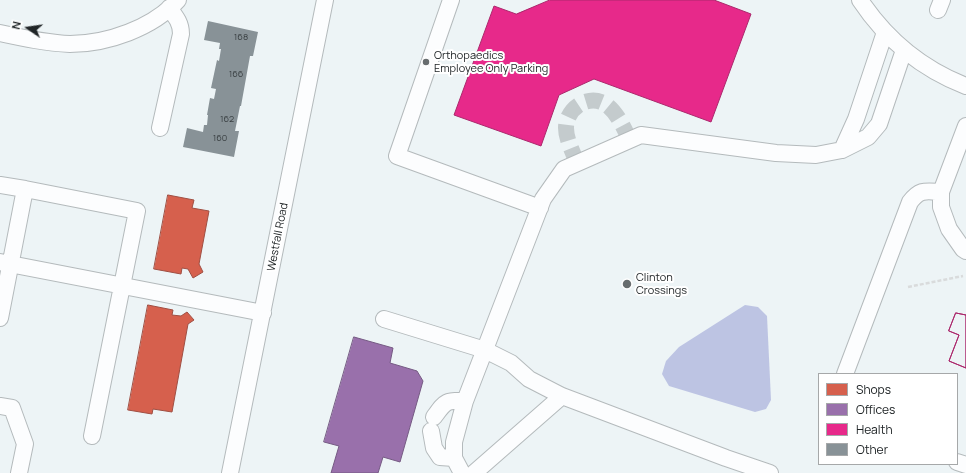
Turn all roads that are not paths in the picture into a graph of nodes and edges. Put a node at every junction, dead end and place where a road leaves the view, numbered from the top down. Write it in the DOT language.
graph roads {
  1 [pos="325,0"];
  2 [pos="451,0"];
  3 [pos="860,0"];
  4 [pos="174,4"];
  5 [pos="885,32"];
  6 [pos="0,33"];
  7 [pos="904,50"];
  8 [pos="966,86"];
  9 [pos="966,126"];
  10 [pos="160,128"];
  11 [pos="842,150"];
  12 [pos="0,185"];
  13 [pos="25,189"];
  14 [pos="941,192"];
  15 [pos="540,208"];
  16 [pos="966,251"];
  17 [pos="5,263"];
  18 [pos="122,286"];
  19 [pos="263,313"];
  20 [pos="0,318"];
  21 [pos="384,319"];
  22 [pos="485,350"];
  23 [pos="846,373"];
  24 [pos="562,396"];
  25 [pos="465,401"];
  26 [pos="0,406"];
  27 [pos="92,436"];
  28 [pos="454,458"];
  29 [pos="19,473"];
  30 [pos="230,473"];
  31 [pos="462,473"];
  32 [pos="474,473"];
  33 [pos="770,473"];
  1 -- 19 [label="street, Westfall Road"];
  2 -- 15 [label="street"];
  3 -- 5 [label="street"];
  4 -- 6 [label="street"];
  4 -- 10 [label="street"];
  5 -- 7 [label="street"];
  5 -- 11 [label="street"];
  7 -- 8 [label="street"];
  7 -- 11 [label="street"];
  9 -- 14 [label="street"];
  11 -- 15 [label="street"];
  12 -- 13 [label="street"];
  13 -- 17 [label="street"];
  13 -- 18 [label="street"];
  14 -- 16 [label="street"];
  14 -- 23 [label="street"];
  15 -- 22 [label="street"];
  17 -- 18 [label="street"];
  17 -- 20 [label="street"];
  18 -- 19 [label="street"];
  18 -- 27 [label="street"];
  19 -- 30 [label="street, Westfall Road"];
  21 -- 22 [label="street"];
  22 -- 24 [label="street"];
  22 -- 25 [label="street"];
  24 -- 32 [label="street"];
  24 -- 33 [label="street"];
  25 -- 28 [label="street"];
  25 -- 28 [label="street"];
  26 -- 29 [label="street"];
  28 -- 31 [label="street"];
}
